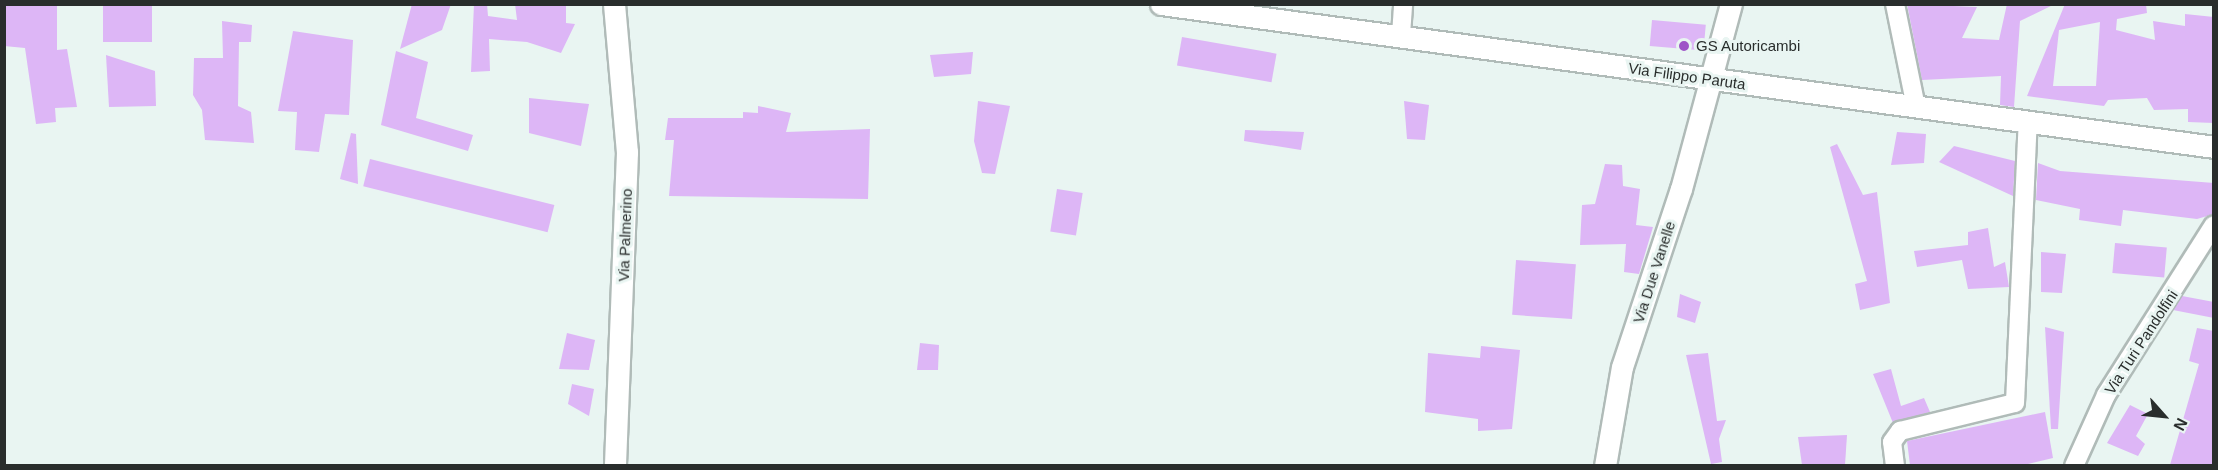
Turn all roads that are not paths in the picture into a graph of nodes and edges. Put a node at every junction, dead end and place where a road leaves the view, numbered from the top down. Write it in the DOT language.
graph roads {
  1 [pos="614,4"];
  2 [pos="1161,4"];
  3 [pos="1403,4"];
  4 [pos="1731,4"];
  5 [pos="1895,4"];
  6 [pos="1401,35"];
  7 [pos="1711,79"];
  8 [pos="1916,106"];
  9 [pos="2028,122"];
  10 [pos="2214,147"];
  11 [pos="2214,225"];
  12 [pos="615,465"];
  13 [pos="1605,465"];
  14 [pos="1895,465"];
  15 [pos="2074,465"];
  1 -- 12 [label="street, Via Palmerino"];
  2 -- 6 [label="street, Via Filippo Paruta"];
  3 -- 6 [label="street"];
  4 -- 7 [label="street, Via Due Vanelle"];
  5 -- 8 [label="street"];
  6 -- 7 [label="street, Via Filippo Paruta"];
  7 -- 8 [label="street, Via Filippo Paruta"];
  7 -- 13 [label="street, Via Due Vanelle"];
  8 -- 9 [label="street, Via Filippo Paruta"];
  9 -- 10 [label="street, Via Filippo Paruta"];
  9 -- 14 [label="street"];
  11 -- 15 [label="street, Via Turi Pandolfini"];
}
